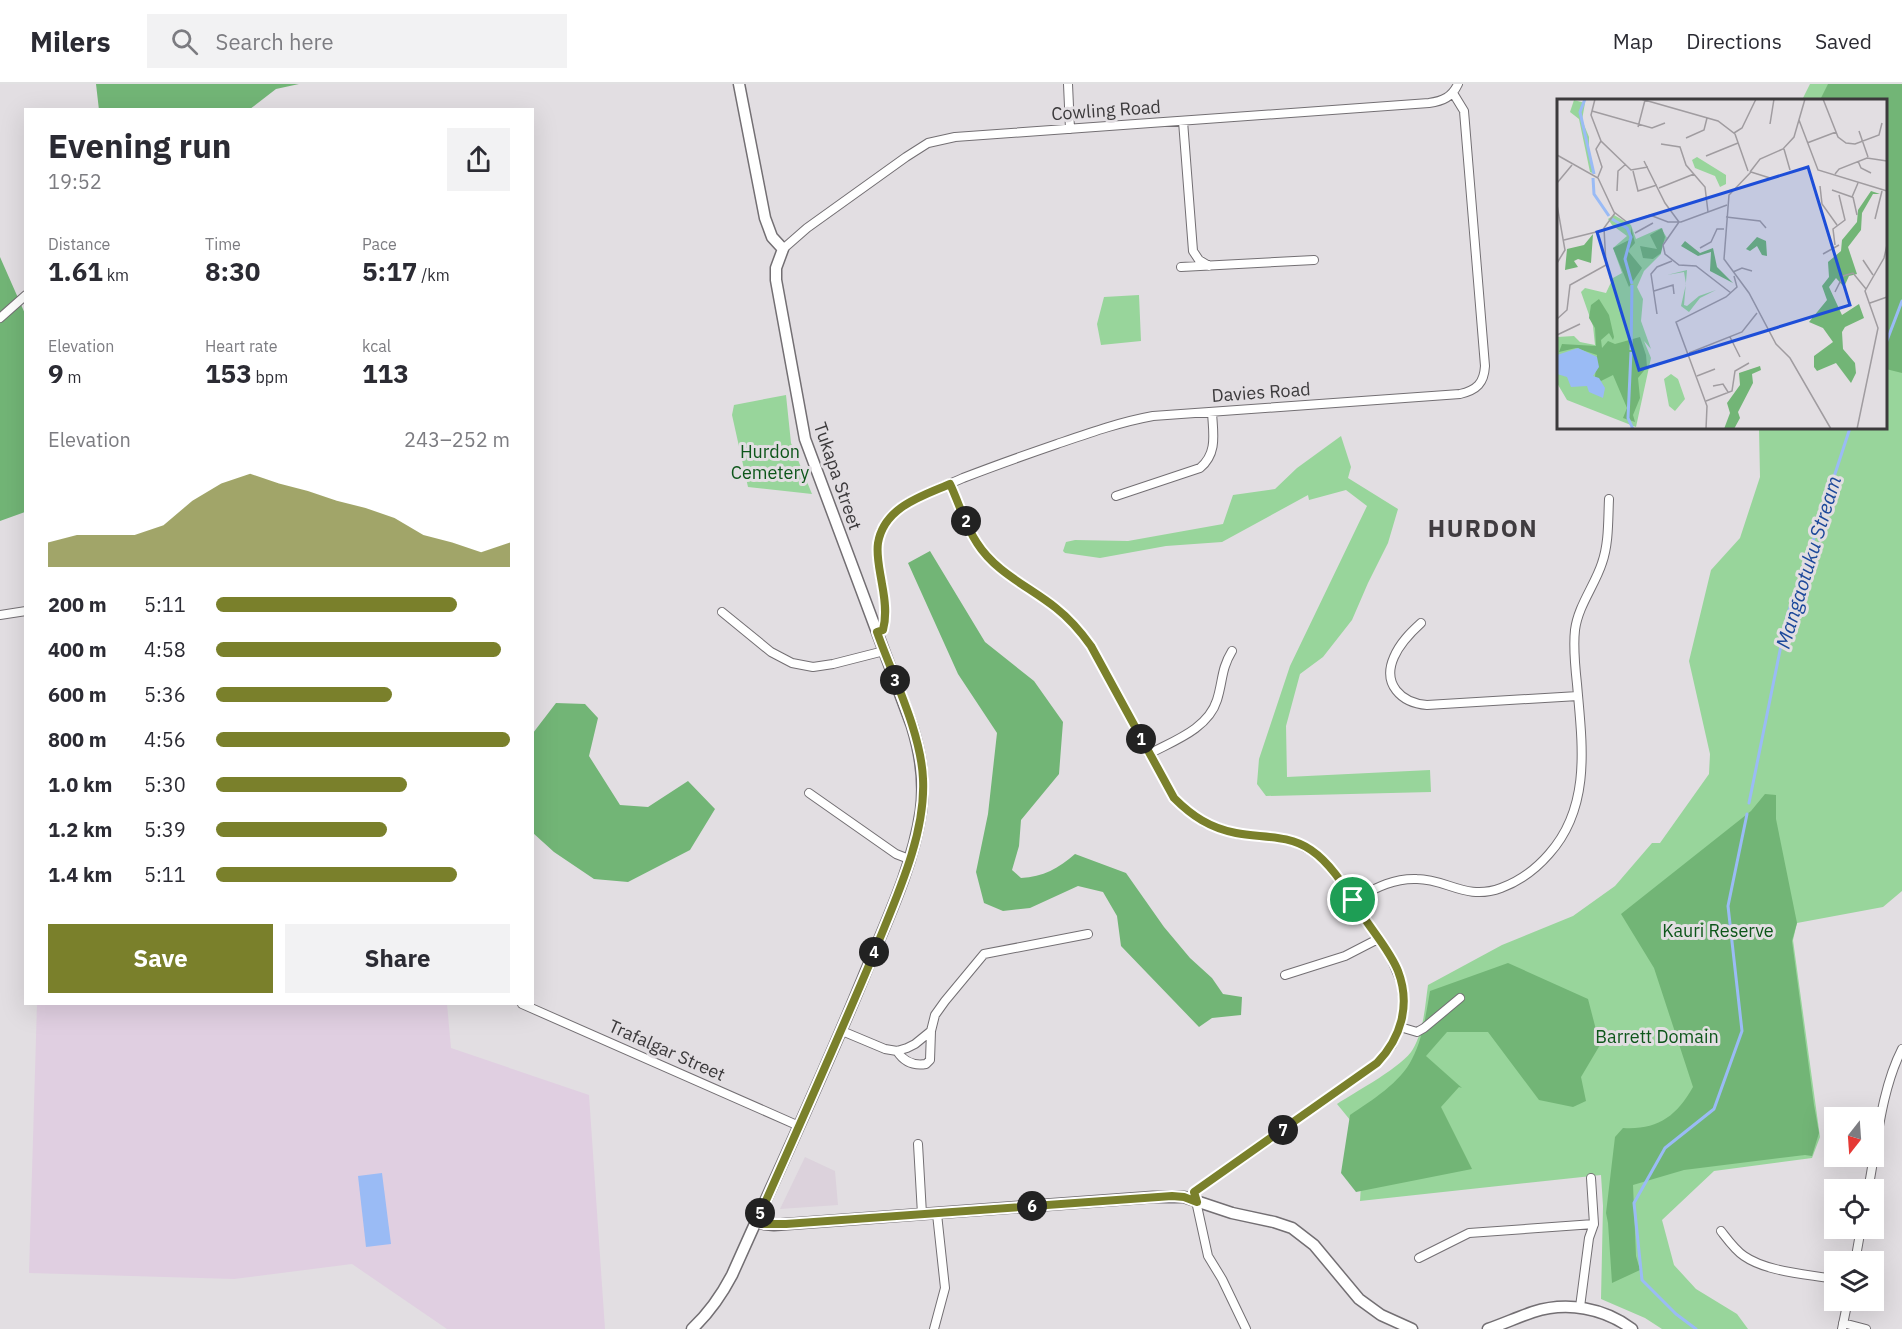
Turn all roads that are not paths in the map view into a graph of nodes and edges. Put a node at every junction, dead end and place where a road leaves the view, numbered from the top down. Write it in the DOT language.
graph roads {
  1 [pos="739,84"];
  2 [pos="1068,84"];
  3 [pos="1458,84"];
  4 [pos="1453,93"];
  5 [pos="1183,121"];
  6 [pos="1070,129"];
  7 [pos="783,249"];
  8 [pos="1314,260"];
  9 [pos="1209,266"];
  10 [pos="1181,267"];
  11 [pos="24,297"];
  12 [pos="0,318"];
  13 [pos="1212,412"];
  14 [pos="950,484"];
  15 [pos="1116,496"];
  16 [pos="1609,500"];
  17 [pos="24,611"];
  18 [pos="722,612"];
  19 [pos="0,615"];
  20 [pos="1421,623"];
  21 [pos="877,632"];
  22 [pos="884,651"];
  23 [pos="1232,651"];
  24 [pos="1578,696"];
  25 [pos="1149,754"];
  26 [pos="809,793"];
  27 [pos="909,859"];
  28 [pos="1353,900"];
  29 [pos="1088,934"];
  30 [pos="1378,939"];
  31 [pos="1285,975"];
  32 [pos="1460,998"];
  33 [pos="524,1005"];
  34 [pos="1400,1027"];
  35 [pos="842,1030"];
  36 [pos="931,1031"];
  37 [pos="1902,1049"];
  38 [pos="897,1051"];
  39 [pos="799,1126"];
  40 [pos="918,1144"];
  41 [pos="1591,1178"];
  42 [pos="1870,1179"];
  43 [pos="1197,1202"];
  44 [pos="922,1214"];
  45 [pos="937,1214"];
  46 [pos="757,1221"];
  47 [pos="1594,1224"];
  48 [pos="1721,1232"];
  49 [pos="1419,1258"];
  50 [pos="1824,1277"];
  51 [pos="1580,1307"];
  52 [pos="1846,1311"];
  53 [pos="1843,1326"];
  54 [pos="692,1329"];
  55 [pos="934,1329"];
  56 [pos="1246,1329"];
  57 [pos="1413,1329"];
  58 [pos="1488,1329"];
  59 [pos="1632,1329"];
  60 [pos="1866,1329"];
  1 -- 7 [label="street"];
  2 -- 6 [label="street"];
  3 -- 4 [label="street"];
  4 -- 5 [label="street, Cowling Road"];
  4 -- 13 [label="street, Davies Road"];
  5 -- 6 [label="street, Cowling Road"];
  5 -- 9 [label="street"];
  6 -- 7 [label="street, Cowling Road"];
  7 -- 21 [label="street, Tukapa Street"];
  8 -- 9 [label="street"];
  9 -- 10 [label="street"];
  11 -- 12 [label="street"];
  13 -- 14 [label="street, Davies Road"];
  13 -- 15 [label="street"];
  14 -- 21 [label="street, Davies Road"];
  14 -- 25 [label="street"];
  16 -- 24 [label="street"];
  17 -- 19 [label="street"];
  18 -- 22 [label="street"];
  20 -- 24 [label="street"];
  21 -- 22 [label="street, Tukapa Street"];
  22 -- 27 [label="street, Tukapa Street"];
  23 -- 25 [label="street"];
  24 -- 28 [label="street"];
  25 -- 28 [label="street"];
  26 -- 27 [label="street"];
  27 -- 35 [label="street, Tukapa Street"];
  28 -- 30 [label="street"];
  29 -- 36 [label="street"];
  30 -- 31 [label="street"];
  30 -- 34 [label="street"];
  32 -- 34 [label="street"];
  33 -- 39 [label="street, Trafalgar Street"];
  34 -- 43 [label="street"];
  35 -- 38 [label="street"];
  35 -- 39 [label="street, Tukapa Street"];
  36 -- 38 [label="street"];
  36 -- 38 [label="street"];
  37 -- 42 [label="street"];
  39 -- 46 [label="street, Tukapa Street"];
  40 -- 44 [label="street"];
  41 -- 47 [label="street"];
  43 -- 45 [label="street"];
  43 -- 56 [label="street"];
  43 -- 57 [label="street"];
  44 -- 45 [label="street"];
  44 -- 46 [label="street"];
  45 -- 55 [label="street"];
  46 -- 54 [label="street, Tukapa Street"];
  47 -- 49 [label="street"];
  47 -- 51 [label="street"];
  48 -- 50 [label="street"];
  51 -- 58 [label="street"];
  51 -- 59 [label="street"];
  52 -- 53 [label="street"];
  53 -- 60 [label="street"];
}
